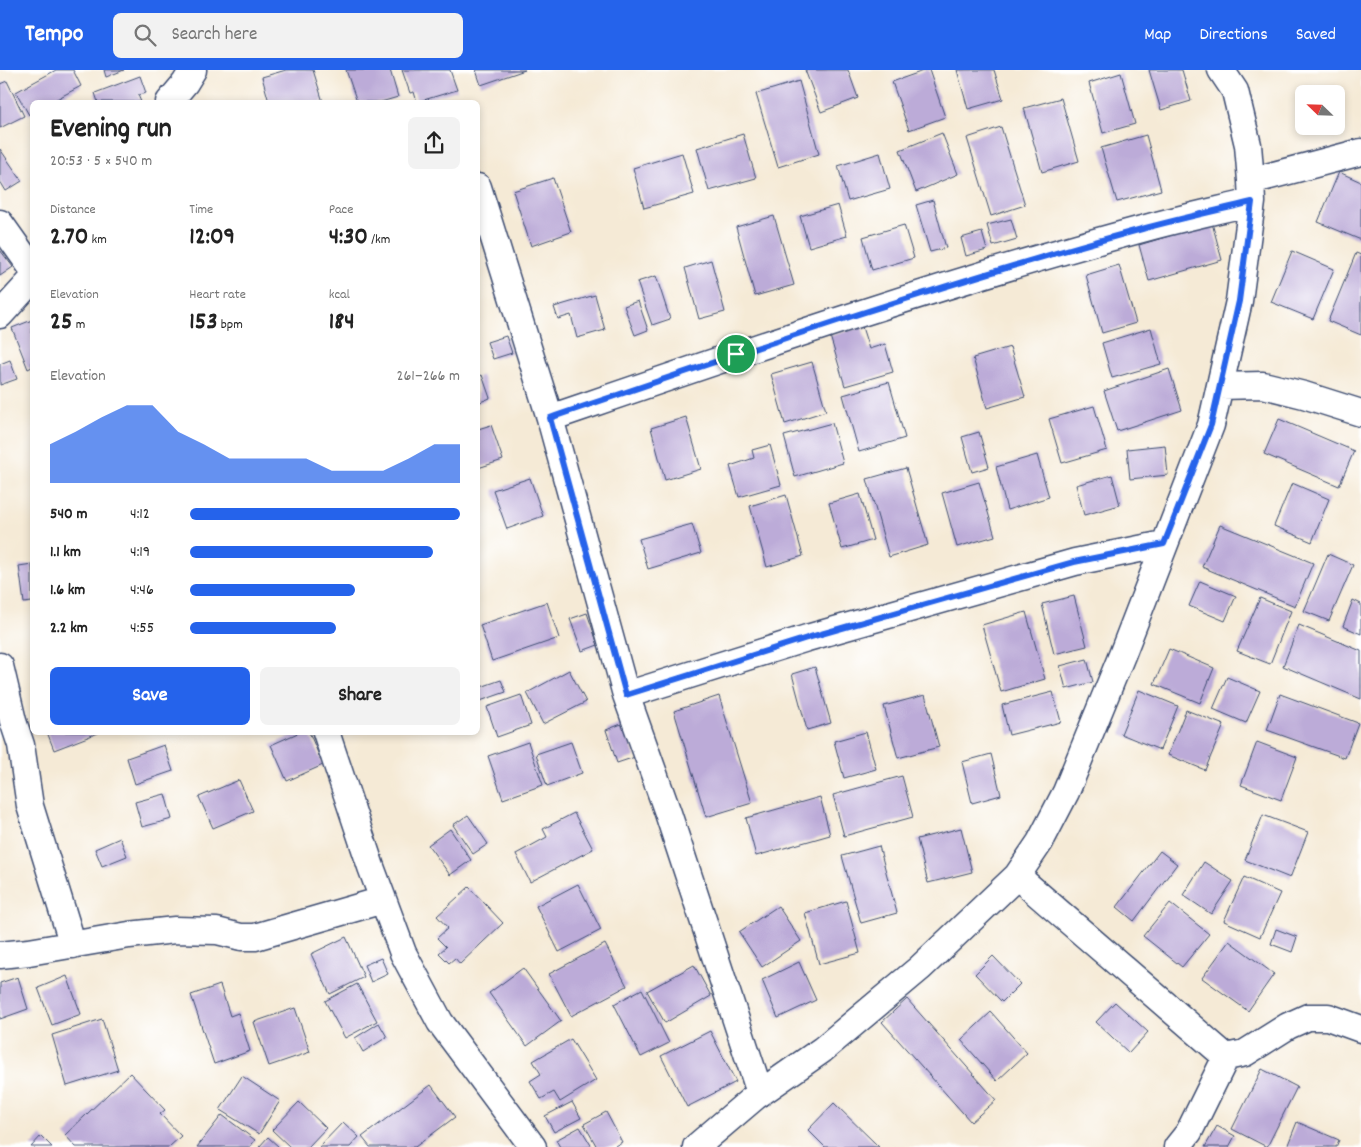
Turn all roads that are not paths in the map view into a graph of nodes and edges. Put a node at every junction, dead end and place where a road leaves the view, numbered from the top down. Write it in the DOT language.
graph roads {
  1 [pos="194,70"];
  2 [pos="1221,70"];
  3 [pos="171,100"];
  4 [pos="1361,152"];
  5 [pos="1251,192"];
  6 [pos="480,193"];
  7 [pos="0,223"];
  8 [pos="30,265"];
  9 [pos="30,282"];
  10 [pos="0,315"];
  11 [pos="1220,386"];
  12 [pos="1361,413"];
  13 [pos="550,418"];
  14 [pos="1164,544"];
  15 [pos="0,666"];
  16 [pos="626,695"];
  17 [pos="327,735"];
  18 [pos="1017,876"];
  19 [pos="383,900"];
  20 [pos="73,945"];
  21 [pos="0,956"];
  22 [pos="1361,1029"];
  23 [pos="1226,1057"];
  24 [pos="760,1093"];
  25 [pos="533,1147"];
  26 [pos="696,1147"];
  27 [pos="1177,1147"];
  1 -- 3 [label="street"];
  2 -- 5 [label="street"];
  4 -- 5 [label="street"];
  5 -- 11 [label="street"];
  5 -- 13 [label="street"];
  6 -- 13 [label="street"];
  7 -- 8 [label="street"];
  9 -- 10 [label="street"];
  11 -- 12 [label="street"];
  11 -- 14 [label="street"];
  13 -- 16 [label="street"];
  14 -- 16 [label="street"];
  14 -- 18 [label="street"];
  15 -- 20 [label="street"];
  16 -- 24 [label="street"];
  17 -- 19 [label="street"];
  18 -- 23 [label="street"];
  18 -- 24 [label="street"];
  19 -- 20 [label="street"];
  19 -- 25 [label="street"];
  20 -- 21 [label="street"];
  22 -- 23 [label="street"];
  23 -- 27 [label="street"];
  24 -- 26 [label="street"];
}
